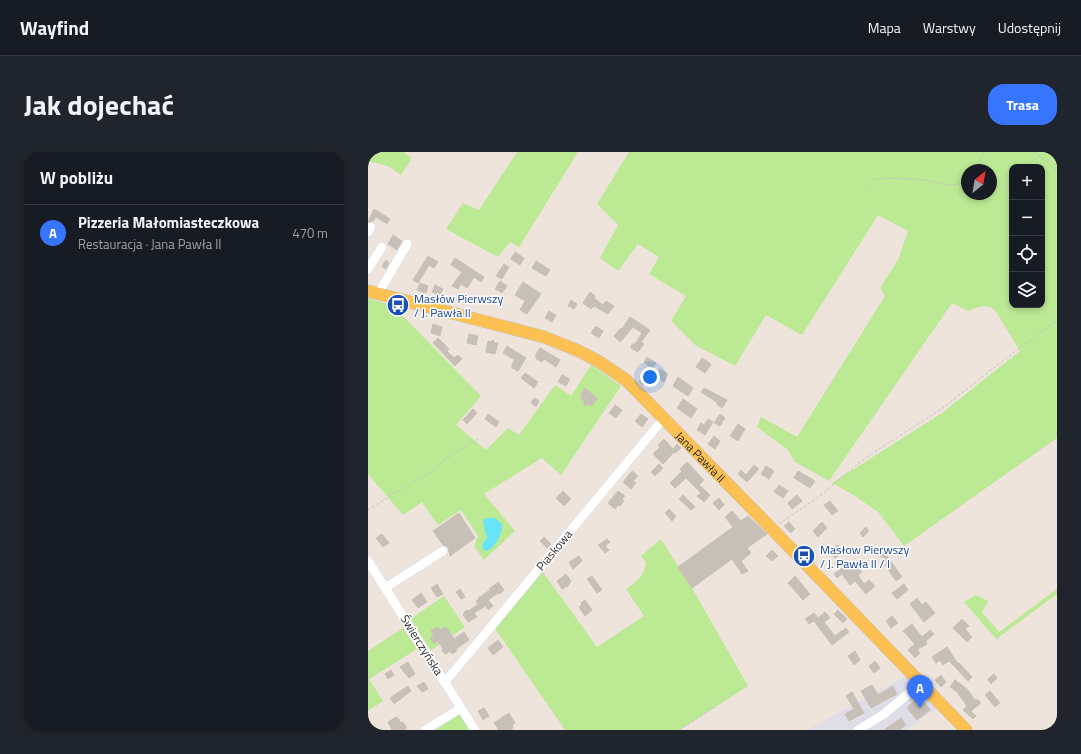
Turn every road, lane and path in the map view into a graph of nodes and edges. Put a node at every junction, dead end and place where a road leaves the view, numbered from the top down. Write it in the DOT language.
graph roads {
  1 [pos="984,152"];
  2 [pos="1034,152"];
  3 [pos="979,164"];
  4 [pos="1057,172"];
  5 [pos="961,184"];
  6 [pos="867,186"];
  7 [pos="407,244"];
  8 [pos="382,247"];
  9 [pos="368,269"];
  10 [pos="373,293"];
  11 [pos="1057,321"];
  12 [pos="664,418"];
  13 [pos="478,439"];
  14 [pos="368,510"];
  15 [pos="773,530"];
  16 [pos="443,551"];
  17 [pos="368,561"];
  18 [pos="385,588"];
  19 [pos="445,682"];
  20 [pos="921,683"];
  21 [pos="717,706"];
  22 [pos="461,708"];
  23 [pos="425,730"];
  24 [pos="475,730"];
  25 [pos="679,730"];
  26 [pos="858,730"];
  27 [pos="966,730"];
  1 -- 3 [label="path"];
  2 -- 4 [label="path"];
  5 -- 6 [label="path"];
  7 -- 10 [label="street"];
  8 -- 9 [label="street"];
  10 -- 12 [label="main road, Jana Pawła II"];
  11 -- 15 [label="path"];
  12 -- 15 [label="main road, Jana Pawła II"];
  12 -- 19 [label="street, Piaskowa"];
  13 -- 14 [label="path"];
  15 -- 20 [label="main road, Jana Pawła II"];
  16 -- 18 [label="street"];
  17 -- 18 [label="street, Świerczyńska"];
  18 -- 19 [label="street, Świerczyńska"];
  19 -- 22 [label="street, Świerczyńska"];
  20 -- 26 [label="street"];
  20 -- 27 [label="main road, Jana Pawła II"];
  21 -- 25 [label="path"];
  22 -- 23 [label="street"];
  22 -- 24 [label="street, Świerczyńska"];
}
